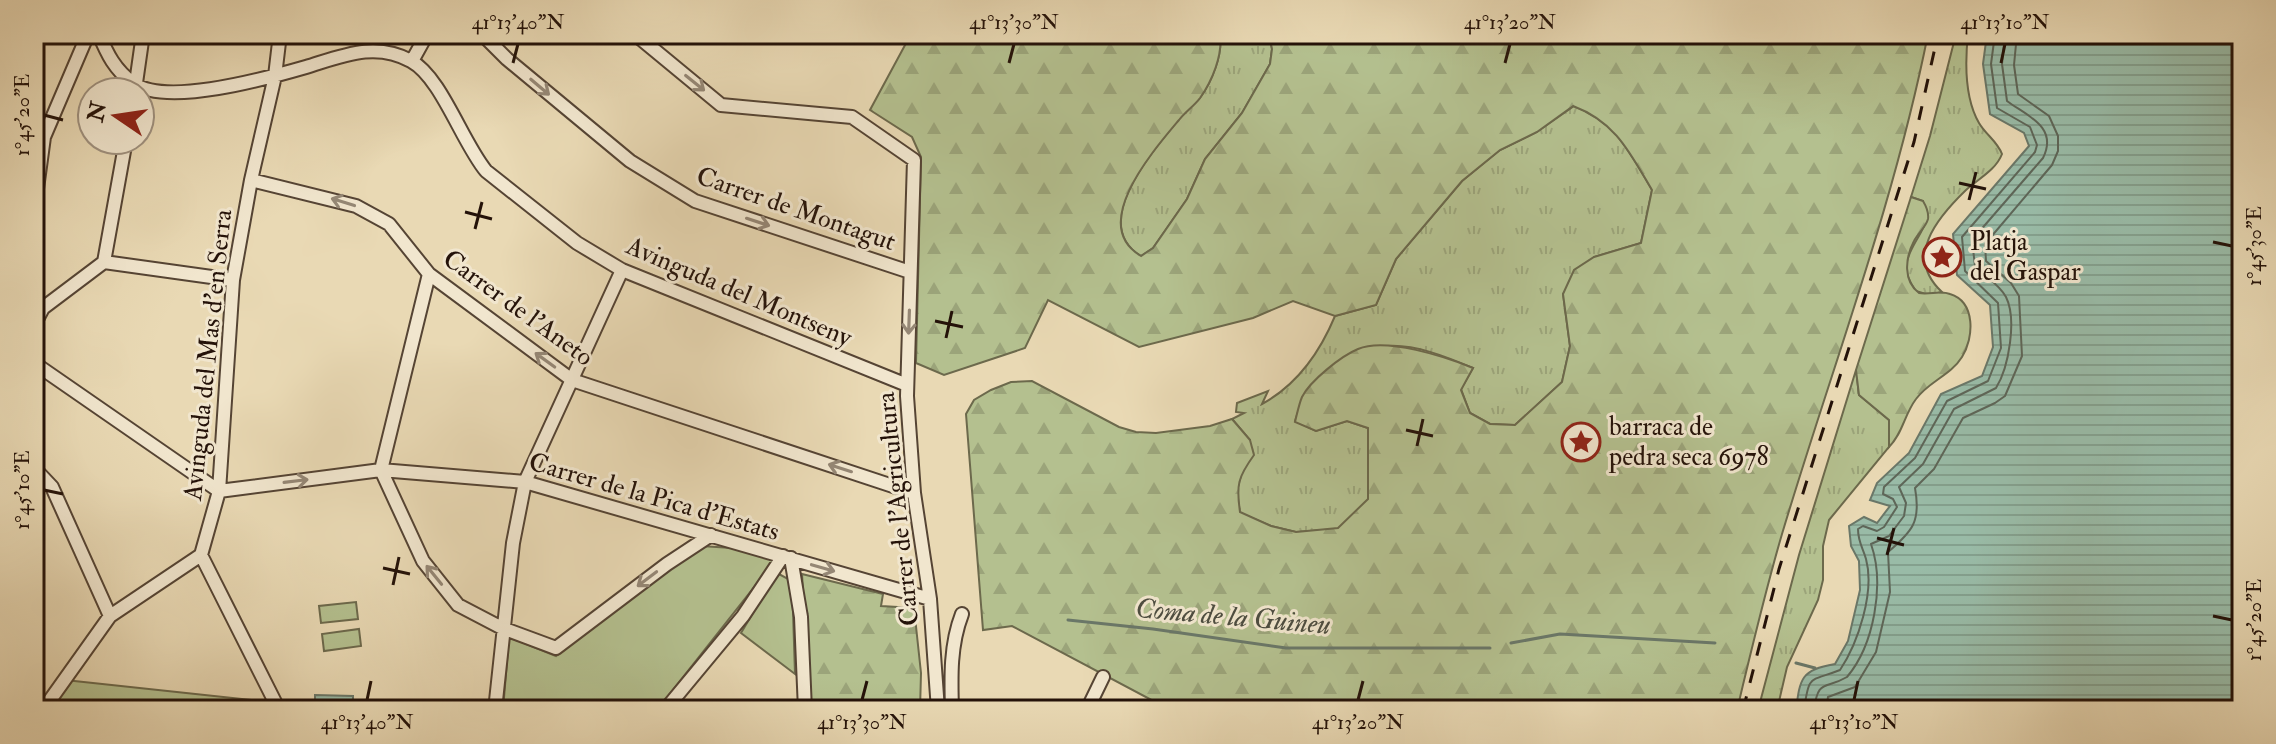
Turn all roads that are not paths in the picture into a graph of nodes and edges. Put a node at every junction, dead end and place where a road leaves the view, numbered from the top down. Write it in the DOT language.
graph roads {
  1 [pos="88,34"];
  2 [pos="99,34"];
  3 [pos="143,34"];
  4 [pos="280,34"];
  5 [pos="427,34"];
  6 [pos="482,34"];
  7 [pos="635,34"];
  8 [pos="412,61"];
  9 [pos="124,76"];
  10 [pos="137,76"];
  11 [pos="275,76"];
  12 [pos="156,91"];
  13 [pos="39,137"];
  14 [pos="123,156"];
  15 [pos="251,180"];
  16 [pos="34,211"];
  17 [pos="104,262"];
  18 [pos="622,270"];
  19 [pos="910,272"];
  20 [pos="429,274"];
  21 [pos="233,280"];
  22 [pos="34,294"];
  23 [pos="43,308"];
  24 [pos="34,325"];
  25 [pos="34,363"];
  26 [pos="572,380"];
  27 [pos="907,385"];
  28 [pos="34,468"];
  29 [pos="381,470"];
  30 [pos="525,482"];
  31 [pos="219,491"];
  32 [pos="914,493"];
  33 [pos="711,535"];
  34 [pos="201,555"];
  35 [pos="787,557"];
  36 [pos="930,599"];
  37 [pos="962,614"];
  38 [pos="110,616"];
  39 [pos="502,628"];
  40 [pos="1103,677"];
  41 [pos="43,710"];
  42 [pos="279,710"];
  43 [pos="495,710"];
  44 [pos="665,710"];
  45 [pos="805,710"];
  46 [pos="938,710"];
  47 [pos="952,710"];
  48 [pos="1087,710"];
  1 -- 13 [label="street"];
  2 -- 9 [label="street"];
  3 -- 10 [label="street"];
  4 -- 11 [label="street, Avinguda del Mas d'en Serra"];
  5 -- 8 [label="street"];
  6 -- 19 [label="street, Carrer de Montagut, one-way"];
  7 -- 19 [label="street, Carrer de l'Agricultura, one-way"];
  8 -- 11 [label="street"];
  8 -- 18 [label="street, Avinguda del Montseny"];
  11 -- 12 [label="street"];
  11 -- 15 [label="street, Avinguda del Mas d'en Serra"];
  13 -- 16 [label="street"];
  14 -- 17 [label="street"];
  20 -- 15 [label="street, Carrer de l'Aneto, one-way"];
  15 -- 21 [label="street, Avinguda del Mas d'en Serra"];
  17 -- 21 [label="street"];
  17 -- 23 [label="street"];
  18 -- 26 [label="street"];
  18 -- 27 [label="street, Avinguda del Montseny"];
  19 -- 27 [label="street, Carrer de l'Agricultura, one-way"];
  26 -- 20 [label="street, Carrer de l'Aneto, one-way"];
  20 -- 29 [label="street"];
  21 -- 31 [label="street, Avinguda del Mas d'en Serra"];
  22 -- 23 [label="street"];
  23 -- 24 [label="street"];
  25 -- 31 [label="street"];
  26 -- 30 [label="street"];
  32 -- 26 [label="street, Carrer de l'Aneto, one-way"];
  27 -- 32 [label="street, Carrer de l'Agricultura"];
  28 -- 38 [label="street"];
  29 -- 30 [label="street, Carrer de la Pica d'Estats"];
  31 -- 29 [label="street, Carrer de la Pica d'Estats, one-way"];
  39 -- 29 [label="street, one-way"];
  30 -- 33 [label="street, Carrer de la Pica d'Estats"];
  30 -- 39 [label="street"];
  31 -- 34 [label="street, Avinguda del Mas d'en Serra"];
  32 -- 36 [label="street, Carrer de l'Agricultura"];
  33 -- 35 [label="street, Carrer de la Pica d'Estats"];
  33 -- 39 [label="street, one-way"];
  34 -- 38 [label="street"];
  34 -- 42 [label="street"];
  35 -- 36 [label="street, Carrer de la Pica d'Estats, one-way"];
  35 -- 44 [label="street"];
  35 -- 45 [label="street"];
  36 -- 46 [label="street, Carrer de l'Agricultura"];
  37 -- 47 [label="street"];
  38 -- 41 [label="street"];
  39 -- 43 [label="street"];
  40 -- 48 [label="street"];
}
